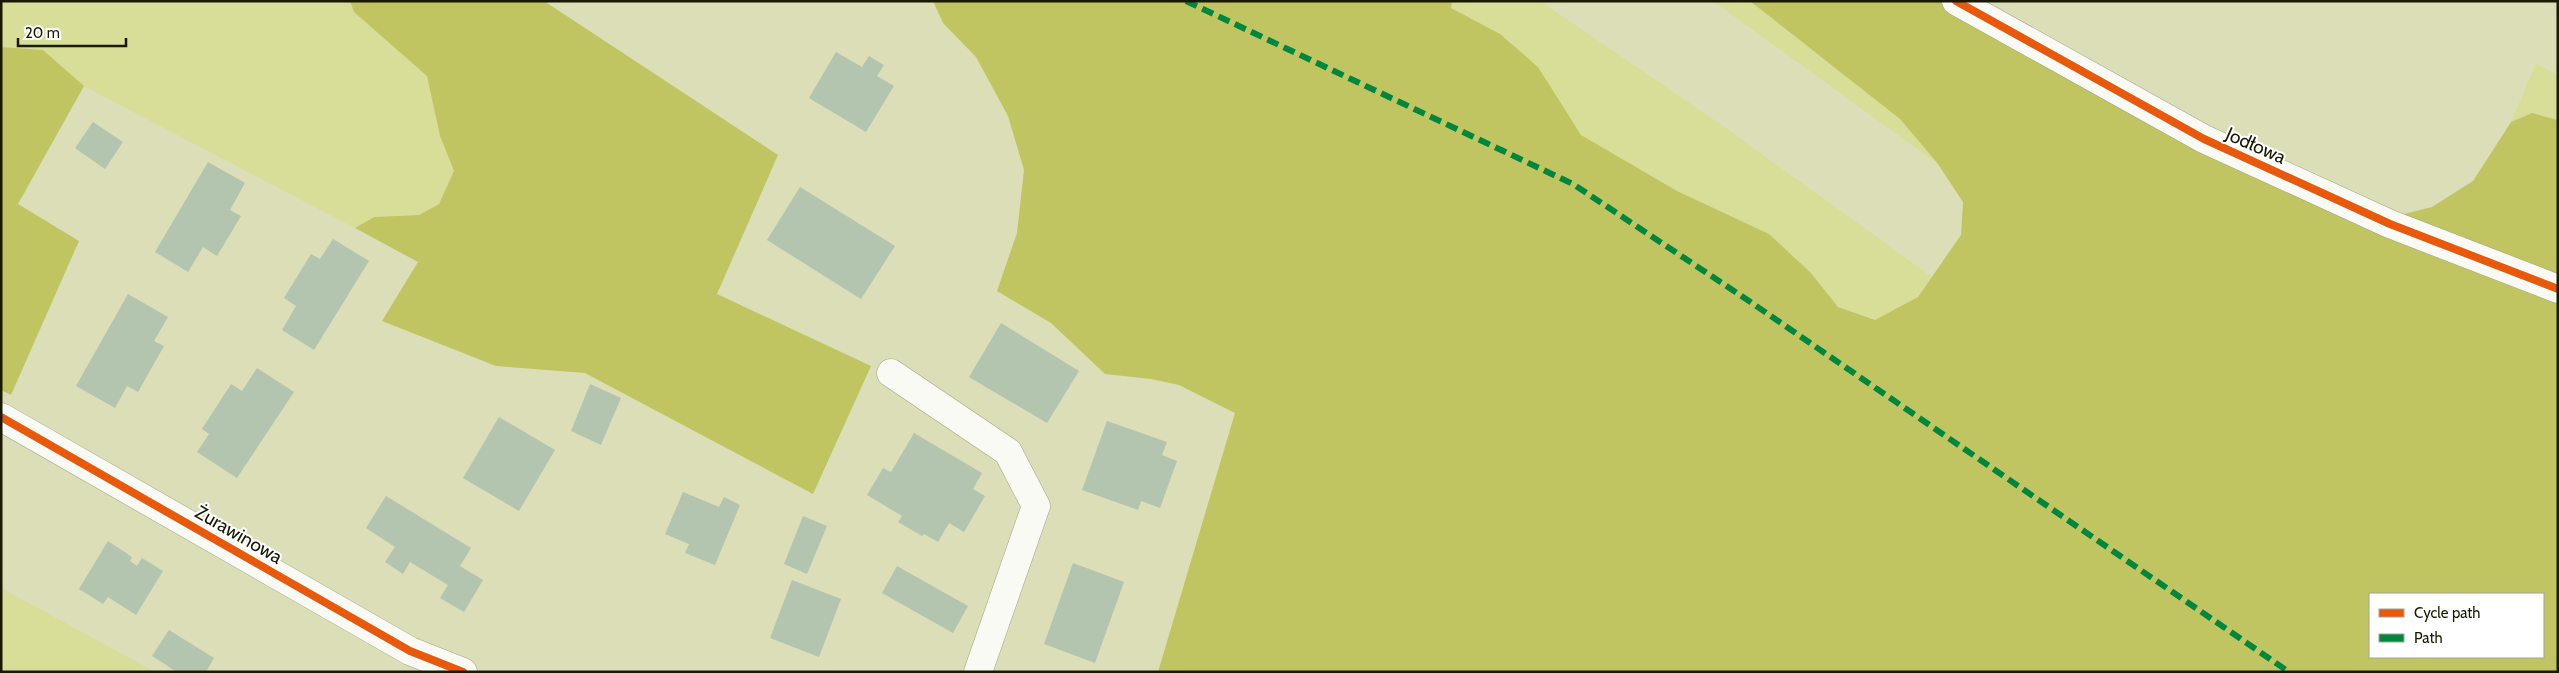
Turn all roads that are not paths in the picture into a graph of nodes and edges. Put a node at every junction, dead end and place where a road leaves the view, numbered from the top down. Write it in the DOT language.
graph roads {
  1 [pos="1956,1"];
  2 [pos="2558,289"];
  3 [pos="891,373"];
  4 [pos="1,417"];
  5 [pos="463,672"];
  6 [pos="978,672"];
  1 -- 2 [label="street, Jodłowa"];
  3 -- 6 [label="street"];
  4 -- 5 [label="street, Żurawinowa"];
}
